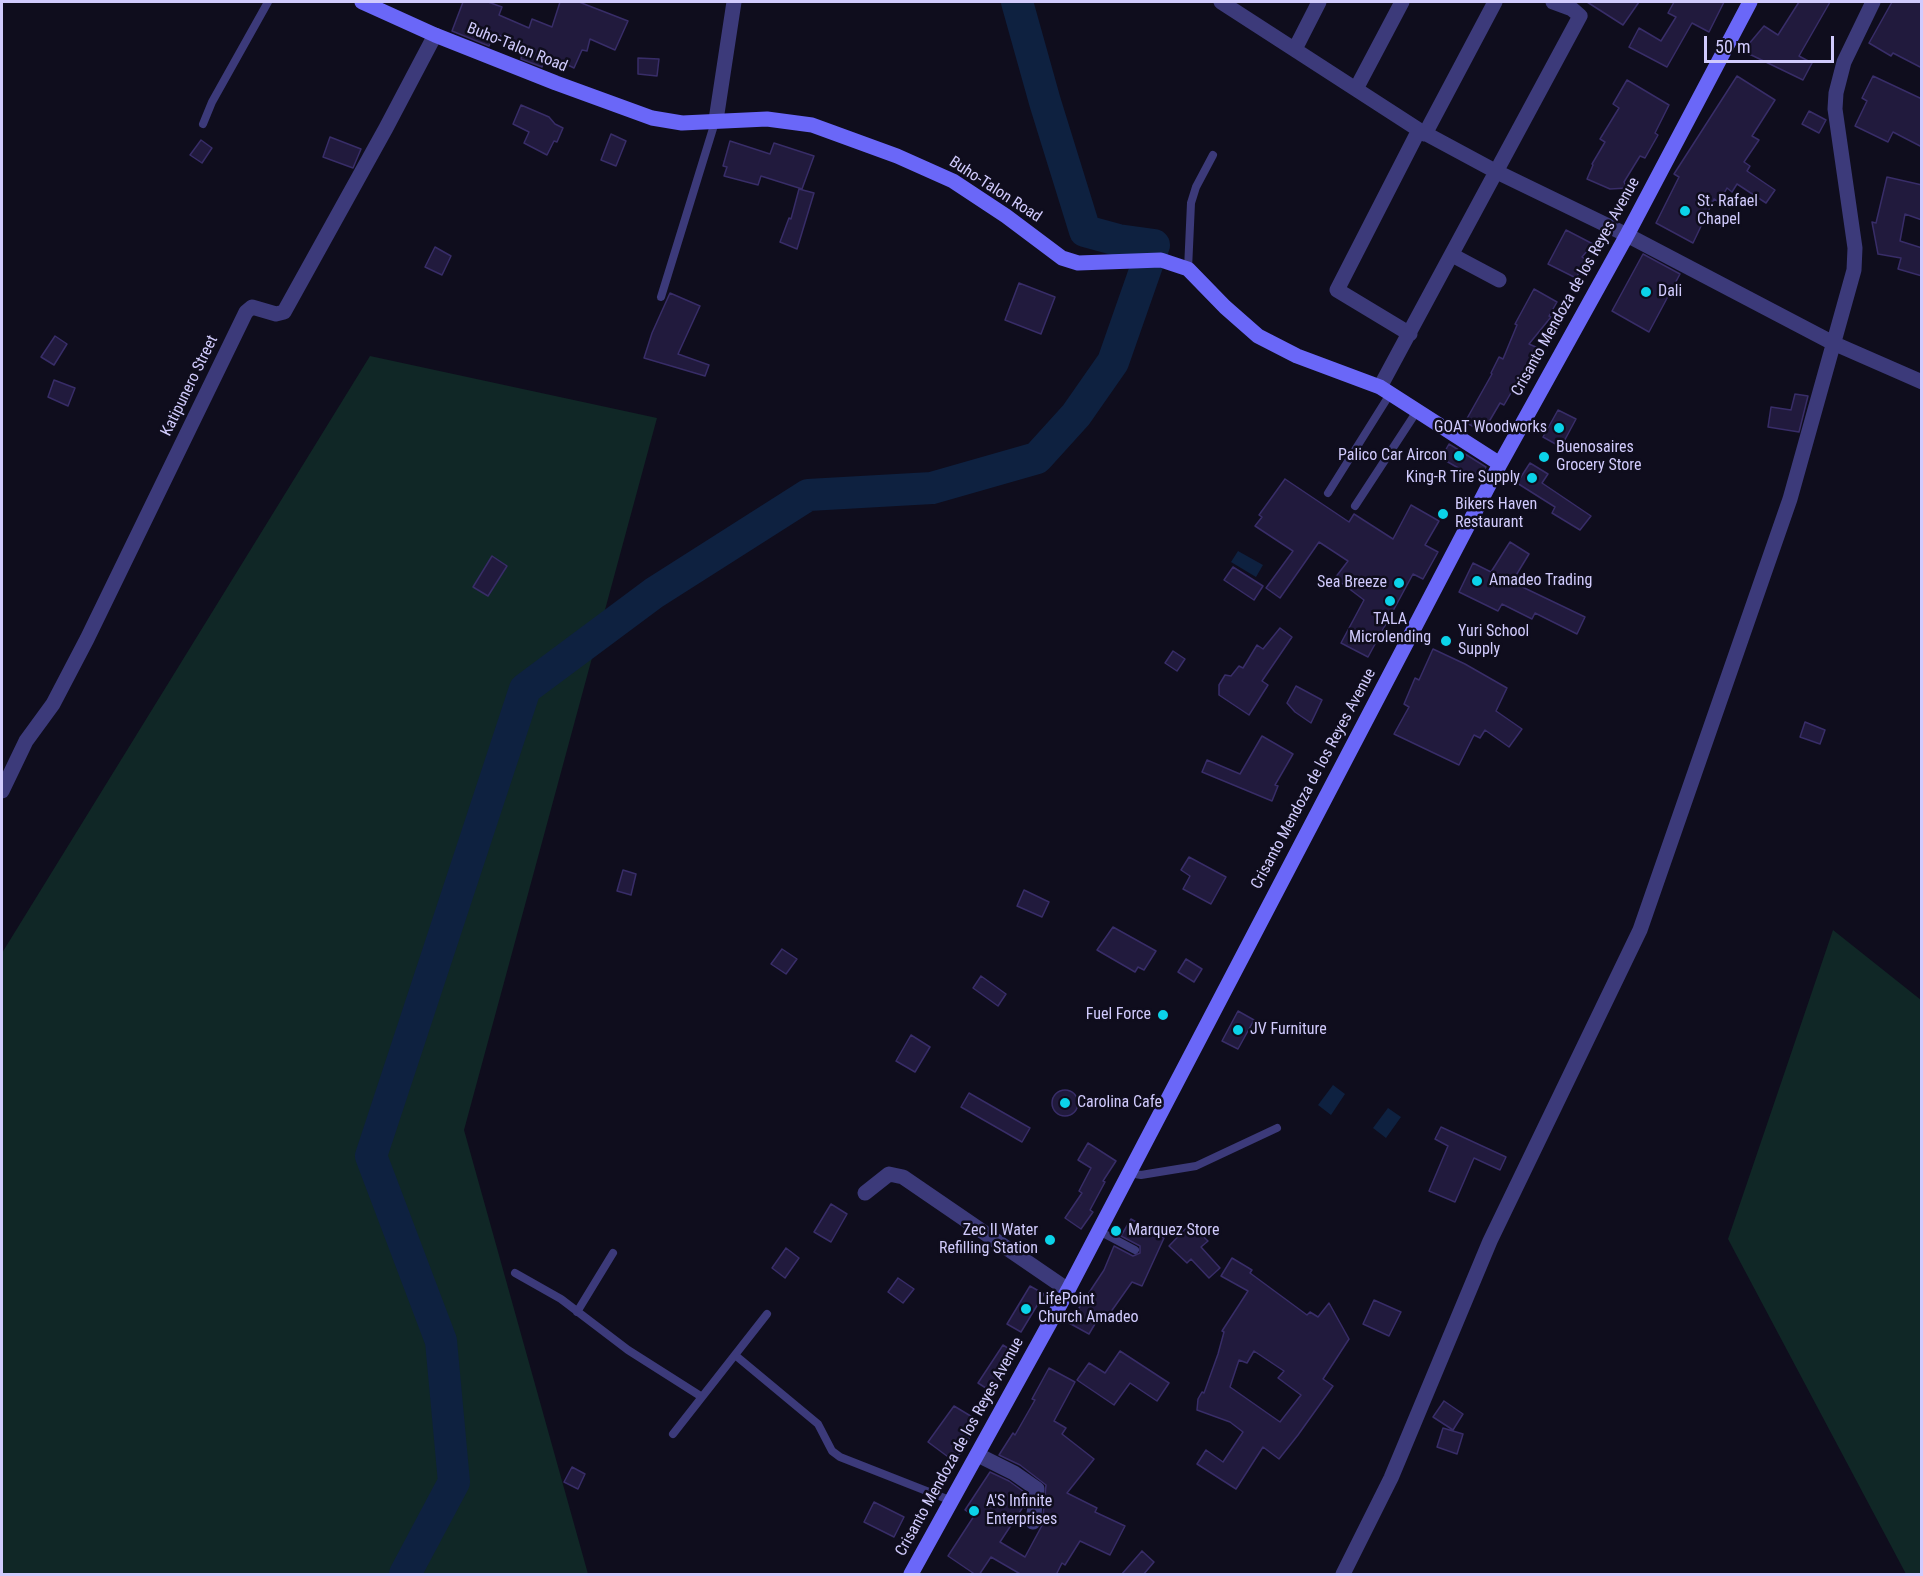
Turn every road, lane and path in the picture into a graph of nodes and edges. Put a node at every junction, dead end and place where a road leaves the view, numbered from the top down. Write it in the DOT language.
graph roads {
  1 [pos="268,2"];
  2 [pos="362,2"];
  3 [pos="734,2"];
  4 [pos="1221,2"];
  5 [pos="1319,2"];
  6 [pos="1402,2"];
  7 [pos="1495,2"];
  8 [pos="1553,2"];
  9 [pos="1750,2"];
  10 [pos="1873,2"];
  11 [pos="435,35"];
  12 [pos="1295,50"];
  13 [pos="1356,89"];
  14 [pos="716,120"];
  15 [pos="203,124"];
  16 [pos="1422,132"];
  17 [pos="1213,155"];
  18 [pos="1497,172"];
  19 [pos="1627,235"];
  20 [pos="1452,255"];
  21 [pos="1188,269"];
  22 [pos="1499,280"];
  23 [pos="661,297"];
  24 [pos="1410,334"];
  25 [pos="1833,343"];
  26 [pos="1922,382"];
  27 [pos="1385,390"];
  28 [pos="1417,411"];
  29 [pos="1500,464"];
  30 [pos="1328,493"];
  31 [pos="1354,506"];
  32 [pos="2,790"];
  33 [pos="1277,1128"];
  34 [pos="1128,1173"];
  35 [pos="865,1193"];
  36 [pos="1099,1231"];
  37 [pos="1135,1250"];
  38 [pos="613,1253"];
  39 [pos="515,1273"];
  40 [pos="1068,1290"];
  41 [pos="578,1312"];
  42 [pos="766,1314"];
  43 [pos="735,1355"];
  44 [pos="702,1397"];
  45 [pos="673,1434"];
  46 [pos="978,1455"];
  47 [pos="952,1501"];
  48 [pos="1033,1522"];
  49 [pos="911,1575"];
  50 [pos="1343,1575"];
  1 -- 15 [label="lane"];
  2 -- 11 [label="main road, Buho-Talon Road"];
  3 -- 14 [label="street"];
  4 -- 12 [label="street"];
  5 -- 12 [label="street"];
  6 -- 13 [label="street"];
  7 -- 16 [label="street"];
  8 -- 18 [label="street"];
  9 -- 19 [label="main road, Crisanto Mendoza de los Reyes Avenue"];
  10 -- 25 [label="street"];
  11 -- 14 [label="main road, Buho-Talon Road"];
  11 -- 32 [label="street, Katipunero Street"];
  12 -- 13 [label="street"];
  13 -- 16 [label="street"];
  14 -- 21 [label="main road, Buho-Talon Road"];
  14 -- 23 [label="lane"];
  16 -- 18 [label="street"];
  16 -- 24 [label="street"];
  17 -- 21 [label="lane"];
  18 -- 19 [label="street"];
  18 -- 20 [label="street"];
  19 -- 25 [label="street"];
  19 -- 29 [label="main road, Crisanto Mendoza de los Reyes Avenue"];
  20 -- 22 [label="street"];
  20 -- 24 [label="street"];
  21 -- 27 [label="main road, Buho-Talon Road"];
  24 -- 27 [label="street"];
  25 -- 26 [label="street"];
  25 -- 50 [label="street"];
  27 -- 28 [label="main road, Buho-Talon Road"];
  27 -- 30 [label="lane"];
  28 -- 29 [label="main road, Buho-Talon Road"];
  28 -- 31 [label="lane"];
  29 -- 34 [label="main road, Crisanto Mendoza de los Reyes Avenue"];
  33 -- 34 [label="lane"];
  34 -- 36 [label="main road, Crisanto Mendoza de los Reyes Avenue"];
  35 -- 40 [label="street"];
  36 -- 37 [label="lane"];
  36 -- 40 [label="main road, Crisanto Mendoza de los Reyes Avenue"];
  38 -- 41 [label="lane"];
  39 -- 41 [label="lane"];
  40 -- 46 [label="main road, Crisanto Mendoza de los Reyes Avenue"];
  41 -- 44 [label="lane"];
  42 -- 43 [label="lane"];
  43 -- 44 [label="lane"];
  43 -- 47 [label="lane"];
  44 -- 45 [label="lane"];
  46 -- 47 [label="main road, Crisanto Mendoza de los Reyes Avenue"];
  46 -- 48 [label="street"];
  47 -- 49 [label="main road, Crisanto Mendoza de los Reyes Avenue"];
}
